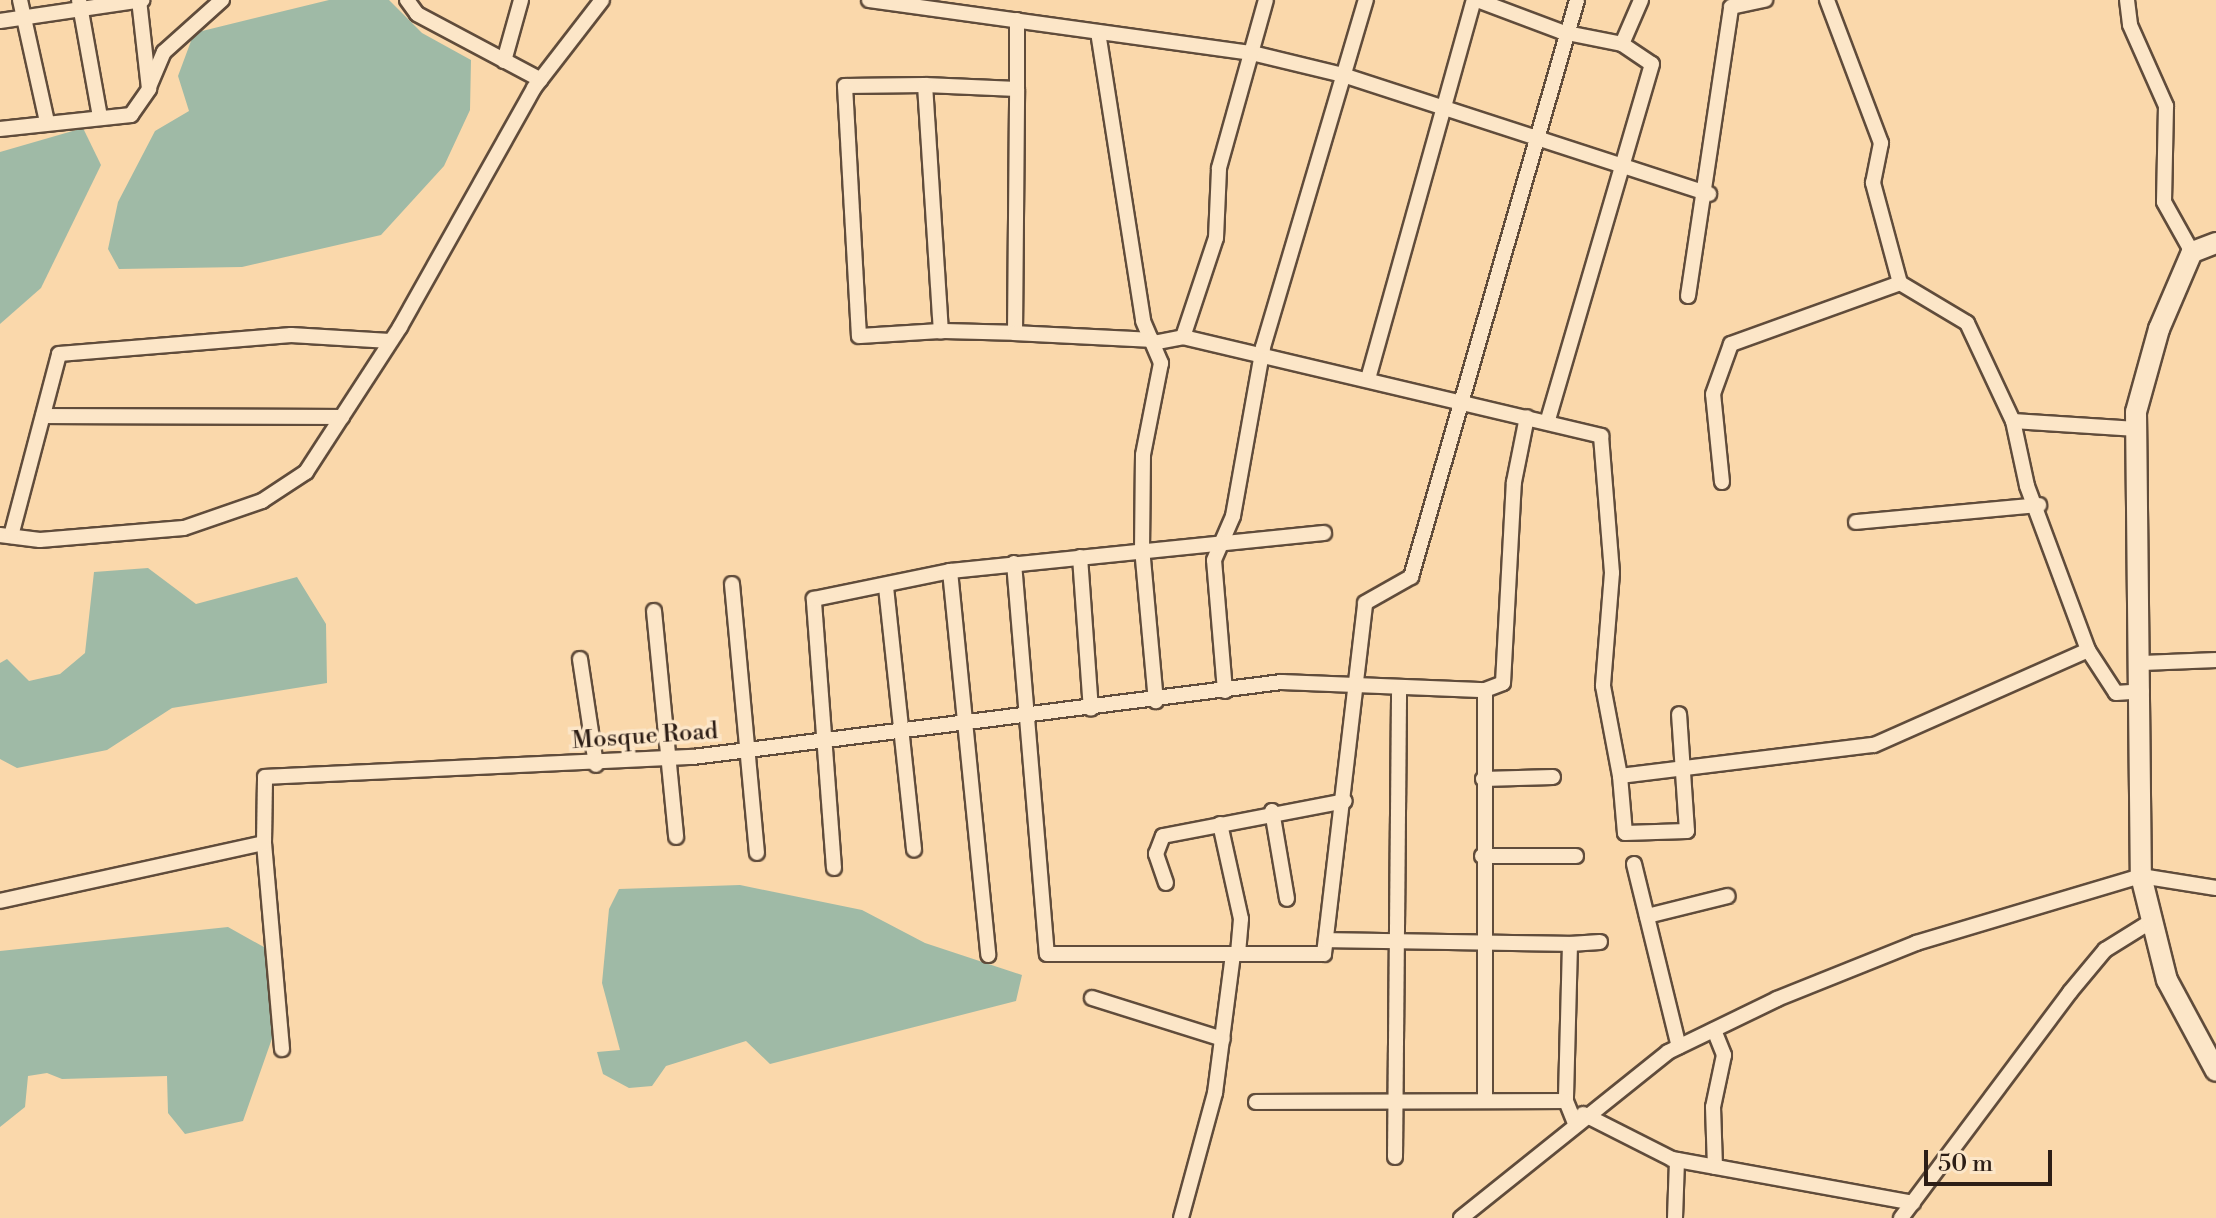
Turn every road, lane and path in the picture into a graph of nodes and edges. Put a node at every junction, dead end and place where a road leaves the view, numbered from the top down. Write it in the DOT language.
graph roads {
  1 [pos="20,0"];
  2 [pos="140,0"];
  3 [pos="222,0"];
  4 [pos="407,0"];
  5 [pos="521,0"];
  6 [pos="602,0"];
  7 [pos="869,0"];
  8 [pos="1266,0"];
  9 [pos="1366,0"];
  10 [pos="1476,0"];
  11 [pos="1577,0"];
  12 [pos="1641,0"];
  13 [pos="1765,0"];
  14 [pos="1827,0"];
  15 [pos="2127,0"];
  16 [pos="80,5"];
  17 [pos="23,17"];
  18 [pos="1017,20"];
  19 [pos="0,21"];
  20 [pos="1098,32"];
  21 [pos="1562,32"];
  22 [pos="1622,44"];
  23 [pos="1252,53"];
  24 [pos="504,61"];
  25 [pos="1343,75"];
  26 [pos="541,80"];
  27 [pos="925,85"];
  28 [pos="149,89"];
  29 [pos="1017,89"];
  30 [pos="1438,112"];
  31 [pos="100,117"];
  32 [pos="47,122"];
  33 [pos="0,129"];
  34 [pos="1532,137"];
  35 [pos="1622,163"];
  36 [pos="1709,194"];
  37 [pos="2216,243"];
  38 [pos="2192,252"];
  39 [pos="1900,283"];
  40 [pos="1688,296"];
  41 [pos="941,331"];
  42 [pos="1015,333"];
  43 [pos="1183,337"];
  44 [pos="390,341"];
  45 [pos="1152,342"];
  46 [pos="1261,355"];
  47 [pos="1368,379"];
  48 [pos="1459,400"];
  49 [pos="43,416"];
  50 [pos="342,417"];
  51 [pos="1527,417"];
  52 [pos="2013,421"];
  53 [pos="1547,422"];
  54 [pos="2137,429"];
  55 [pos="1722,482"];
  56 [pos="2039,505"];
  57 [pos="1856,522"];
  58 [pos="1324,533"];
  59 [pos="6,536"];
  60 [pos="1222,540"];
  61 [pos="1142,548"];
  62 [pos="1080,557"];
  63 [pos="1014,563"];
  64 [pos="950,571"];
  65 [pos="732,584"];
  66 [pos="886,587"];
  67 [pos="654,611"];
  68 [pos="2088,650"];
  69 [pos="580,659"];
  70 [pos="2216,660"];
  71 [pos="2143,663"];
  72 [pos="1360,687"];
  73 [pos="1399,688"];
  74 [pos="1485,690"];
  75 [pos="1225,691"];
  76 [pos="2142,691"];
  77 [pos="1156,701"];
  78 [pos="1091,709"];
  79 [pos="1029,714"];
  80 [pos="1679,714"];
  81 [pos="964,719"];
  82 [pos="902,729"];
  83 [pos="825,742"];
  84 [pos="746,752"];
  85 [pos="668,759"];
  86 [pos="596,765"];
  87 [pos="1681,768"];
  88 [pos="1620,776"];
  89 [pos="1553,777"];
  90 [pos="1483,779"];
  91 [pos="1345,801"];
  92 [pos="1272,811"];
  93 [pos="1220,824"];
  94 [pos="676,837"];
  95 [pos="264,843"];
  96 [pos="914,850"];
  97 [pos="757,853"];
  98 [pos="1482,856"];
  99 [pos="1576,856"];
  100 [pos="1634,864"];
  101 [pos="834,868"];
  102 [pos="2141,876"];
  103 [pos="1166,883"];
  104 [pos="2216,888"];
  105 [pos="1728,896"];
  106 [pos="1287,899"];
  107 [pos="0,901"];
  108 [pos="1647,916"];
  109 [pos="2150,922"];
  110 [pos="1326,940"];
  111 [pos="1399,941"];
  112 [pos="1480,942"];
  113 [pos="1600,942"];
  114 [pos="1570,944"];
  115 [pos="1235,954"];
  116 [pos="988,955"];
  117 [pos="1092,998"];
  118 [pos="1714,1030"];
  119 [pos="1223,1039"];
  120 [pos="1679,1047"];
  121 [pos="282,1049"];
  122 [pos="2216,1071"];
  123 [pos="1396,1101"];
  124 [pos="1485,1101"];
  125 [pos="1566,1101"];
  126 [pos="1256,1102"];
  127 [pos="1579,1117"];
  128 [pos="1395,1157"];
  129 [pos="1677,1160"];
  130 [pos="1715,1167"];
  131 [pos="1913,1203"];
  132 [pos="1181,1218"];
  133 [pos="1461,1218"];
  134 [pos="1675,1218"];
  135 [pos="1901,1218"];
  1 -- 17 [label="street"];
  2 -- 16 [label="street"];
  2 -- 28 [label="street"];
  3 -- 28 [label="street"];
  4 -- 24 [label="street"];
  5 -- 24 [label="street"];
  6 -- 26 [label="street"];
  7 -- 18 [label="street"];
  8 -- 23 [label="street"];
  9 -- 25 [label="street"];
  10 -- 21 [label="street"];
  10 -- 30 [label="street"];
  11 -- 21 [label="street"];
  12 -- 22 [label="street"];
  13 -- 36 [label="street"];
  14 -- 39 [label="street"];
  15 -- 38 [label="street"];
  16 -- 17 [label="street"];
  16 -- 31 [label="street"];
  17 -- 19 [label="street"];
  17 -- 32 [label="street"];
  18 -- 20 [label="street"];
  18 -- 29 [label="street"];
  20 -- 23 [label="street"];
  20 -- 45 [label="street"];
  21 -- 22 [label="street"];
  21 -- 34 [label="street"];
  22 -- 35 [label="street"];
  23 -- 25 [label="street"];
  23 -- 43 [label="street"];
  24 -- 26 [label="street"];
  25 -- 30 [label="street"];
  25 -- 46 [label="street"];
  26 -- 44 [label="street"];
  27 -- 29 [label="street"];
  27 -- 41 [label="street"];
  27 -- 41 [label="street"];
  28 -- 31 [label="street"];
  29 -- 42 [label="street"];
  30 -- 34 [label="street"];
  30 -- 47 [label="street"];
  31 -- 32 [label="street"];
  32 -- 33 [label="street"];
  34 -- 35 [label="street"];
  34 -- 48 [label="street"];
  35 -- 36 [label="street"];
  35 -- 53 [label="street"];
  36 -- 40 [label="street"];
  37 -- 38 [label="street"];
  38 -- 54 [label="street"];
  39 -- 52 [label="street"];
  39 -- 55 [label="street"];
  41 -- 42 [label="street"];
  42 -- 45 [label="street"];
  43 -- 45 [label="street"];
  43 -- 46 [label="street"];
  44 -- 49 [label="street"];
  44 -- 50 [label="street"];
  45 -- 61 [label="street"];
  46 -- 47 [label="street"];
  46 -- 60 [label="street"];
  47 -- 48 [label="street"];
  48 -- 51 [label="street"];
  48 -- 72 [label="street"];
  49 -- 50 [label="street"];
  49 -- 59 [label="street"];
  50 -- 59 [label="street"];
  51 -- 53 [label="street"];
  51 -- 74 [label="street"];
  52 -- 54 [label="street"];
  52 -- 56 [label="street"];
  53 -- 88 [label="street"];
  54 -- 71 [label="street"];
  56 -- 57 [label="street"];
  56 -- 68 [label="street"];
  58 -- 60 [label="street"];
  60 -- 61 [label="street"];
  60 -- 75 [label="street"];
  61 -- 62 [label="street"];
  61 -- 77 [label="street"];
  62 -- 63 [label="street"];
  62 -- 78 [label="street"];
  63 -- 64 [label="street"];
  63 -- 79 [label="street"];
  64 -- 66 [label="street"];
  64 -- 81 [label="street"];
  65 -- 84 [label="street"];
  66 -- 82 [label="street"];
  66 -- 83 [label="street"];
  67 -- 85 [label="street"];
  68 -- 76 [label="street"];
  68 -- 87 [label="street"];
  69 -- 86 [label="street"];
  70 -- 71 [label="street"];
  71 -- 76 [label="street"];
  72 -- 73 [label="street, Mosque Road"];
  72 -- 75 [label="street, Mosque Road"];
  72 -- 91 [label="street"];
  73 -- 74 [label="street, Mosque Road"];
  73 -- 111 [label="street"];
  74 -- 90 [label="street"];
  75 -- 77 [label="street, Mosque Road"];
  76 -- 102 [label="street"];
  77 -- 78 [label="street, Mosque Road"];
  78 -- 79 [label="street, Mosque Road"];
  79 -- 81 [label="street, Mosque Road"];
  79 -- 115 [label="street"];
  80 -- 87 [label="street"];
  81 -- 82 [label="street, Mosque Road"];
  81 -- 116 [label="street"];
  82 -- 83 [label="street, Mosque Road"];
  82 -- 96 [label="street"];
  83 -- 84 [label="street, Mosque Road"];
  83 -- 101 [label="street"];
  84 -- 85 [label="street, Mosque Road"];
  84 -- 97 [label="street"];
  85 -- 86 [label="street, Mosque Road"];
  85 -- 94 [label="street"];
  86 -- 95 [label="street, Mosque Road"];
  87 -- 88 [label="street"];
  87 -- 88 [label="street"];
  89 -- 90 [label="street"];
  90 -- 98 [label="street"];
  91 -- 92 [label="street"];
  91 -- 110 [label="street"];
  92 -- 93 [label="street"];
  92 -- 106 [label="street"];
  93 -- 103 [label="street"];
  93 -- 115 [label="street"];
  95 -- 107 [label="street"];
  95 -- 121 [label="street"];
  98 -- 99 [label="street"];
  98 -- 112 [label="street"];
  100 -- 108 [label="street"];
  102 -- 104 [label="street"];
  102 -- 109 [label="street"];
  102 -- 118 [label="street"];
  105 -- 108 [label="street"];
  108 -- 120 [label="street"];
  109 -- 122 [label="street"];
  109 -- 131 [label="street"];
  110 -- 111 [label="street"];
  110 -- 115 [label="street"];
  111 -- 112 [label="street"];
  111 -- 123 [label="street"];
  112 -- 114 [label="street"];
  112 -- 124 [label="street"];
  113 -- 114 [label="street"];
  114 -- 125 [label="street"];
  115 -- 119 [label="street"];
  117 -- 119 [label="street"];
  118 -- 120 [label="street"];
  118 -- 130 [label="street"];
  119 -- 132 [label="street"];
  120 -- 127 [label="street"];
  123 -- 124 [label="street"];
  123 -- 126 [label="street"];
  123 -- 128 [label="street"];
  124 -- 125 [label="street"];
  125 -- 127 [label="street"];
  127 -- 129 [label="street"];
  127 -- 133 [label="street"];
  129 -- 130 [label="street"];
  129 -- 134 [label="street"];
  130 -- 131 [label="street"];
  131 -- 135 [label="street"];
}
